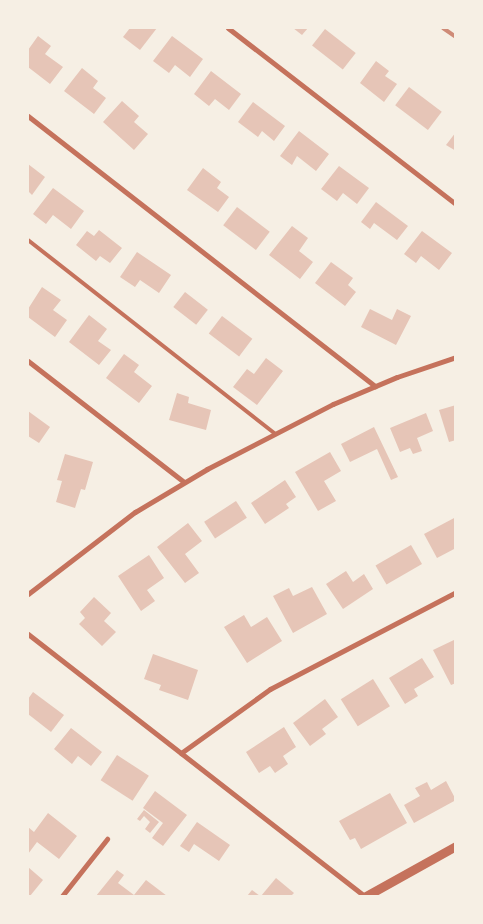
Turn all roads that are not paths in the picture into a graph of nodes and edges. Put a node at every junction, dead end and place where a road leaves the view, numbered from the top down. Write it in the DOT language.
graph roads {
  1 [pos="228,28"];
  2 [pos="28,116"];
  3 [pos="456,204"];
  4 [pos="28,240"];
  5 [pos="456,357"];
  6 [pos="28,361"];
  7 [pos="375,386"];
  8 [pos="275,434"];
  9 [pos="184,482"];
  10 [pos="456,592"];
  11 [pos="28,594"];
  12 [pos="28,634"];
  13 [pos="181,754"];
  14 [pos="107,839"];
  15 [pos="456,846"];
  16 [pos="62,896"];
  17 [pos="365,896"];
  1 -- 3 [label="street"];
  2 -- 7 [label="street"];
  4 -- 8 [label="lane"];
  5 -- 7 [label="street"];
  6 -- 9 [label="street"];
  7 -- 8 [label="street"];
  8 -- 9 [label="street"];
  9 -- 11 [label="street"];
  10 -- 13 [label="street"];
  12 -- 13 [label="street"];
  13 -- 17 [label="street"];
  14 -- 16 [label="street"];
  15 -- 17 [label="street"];
}
